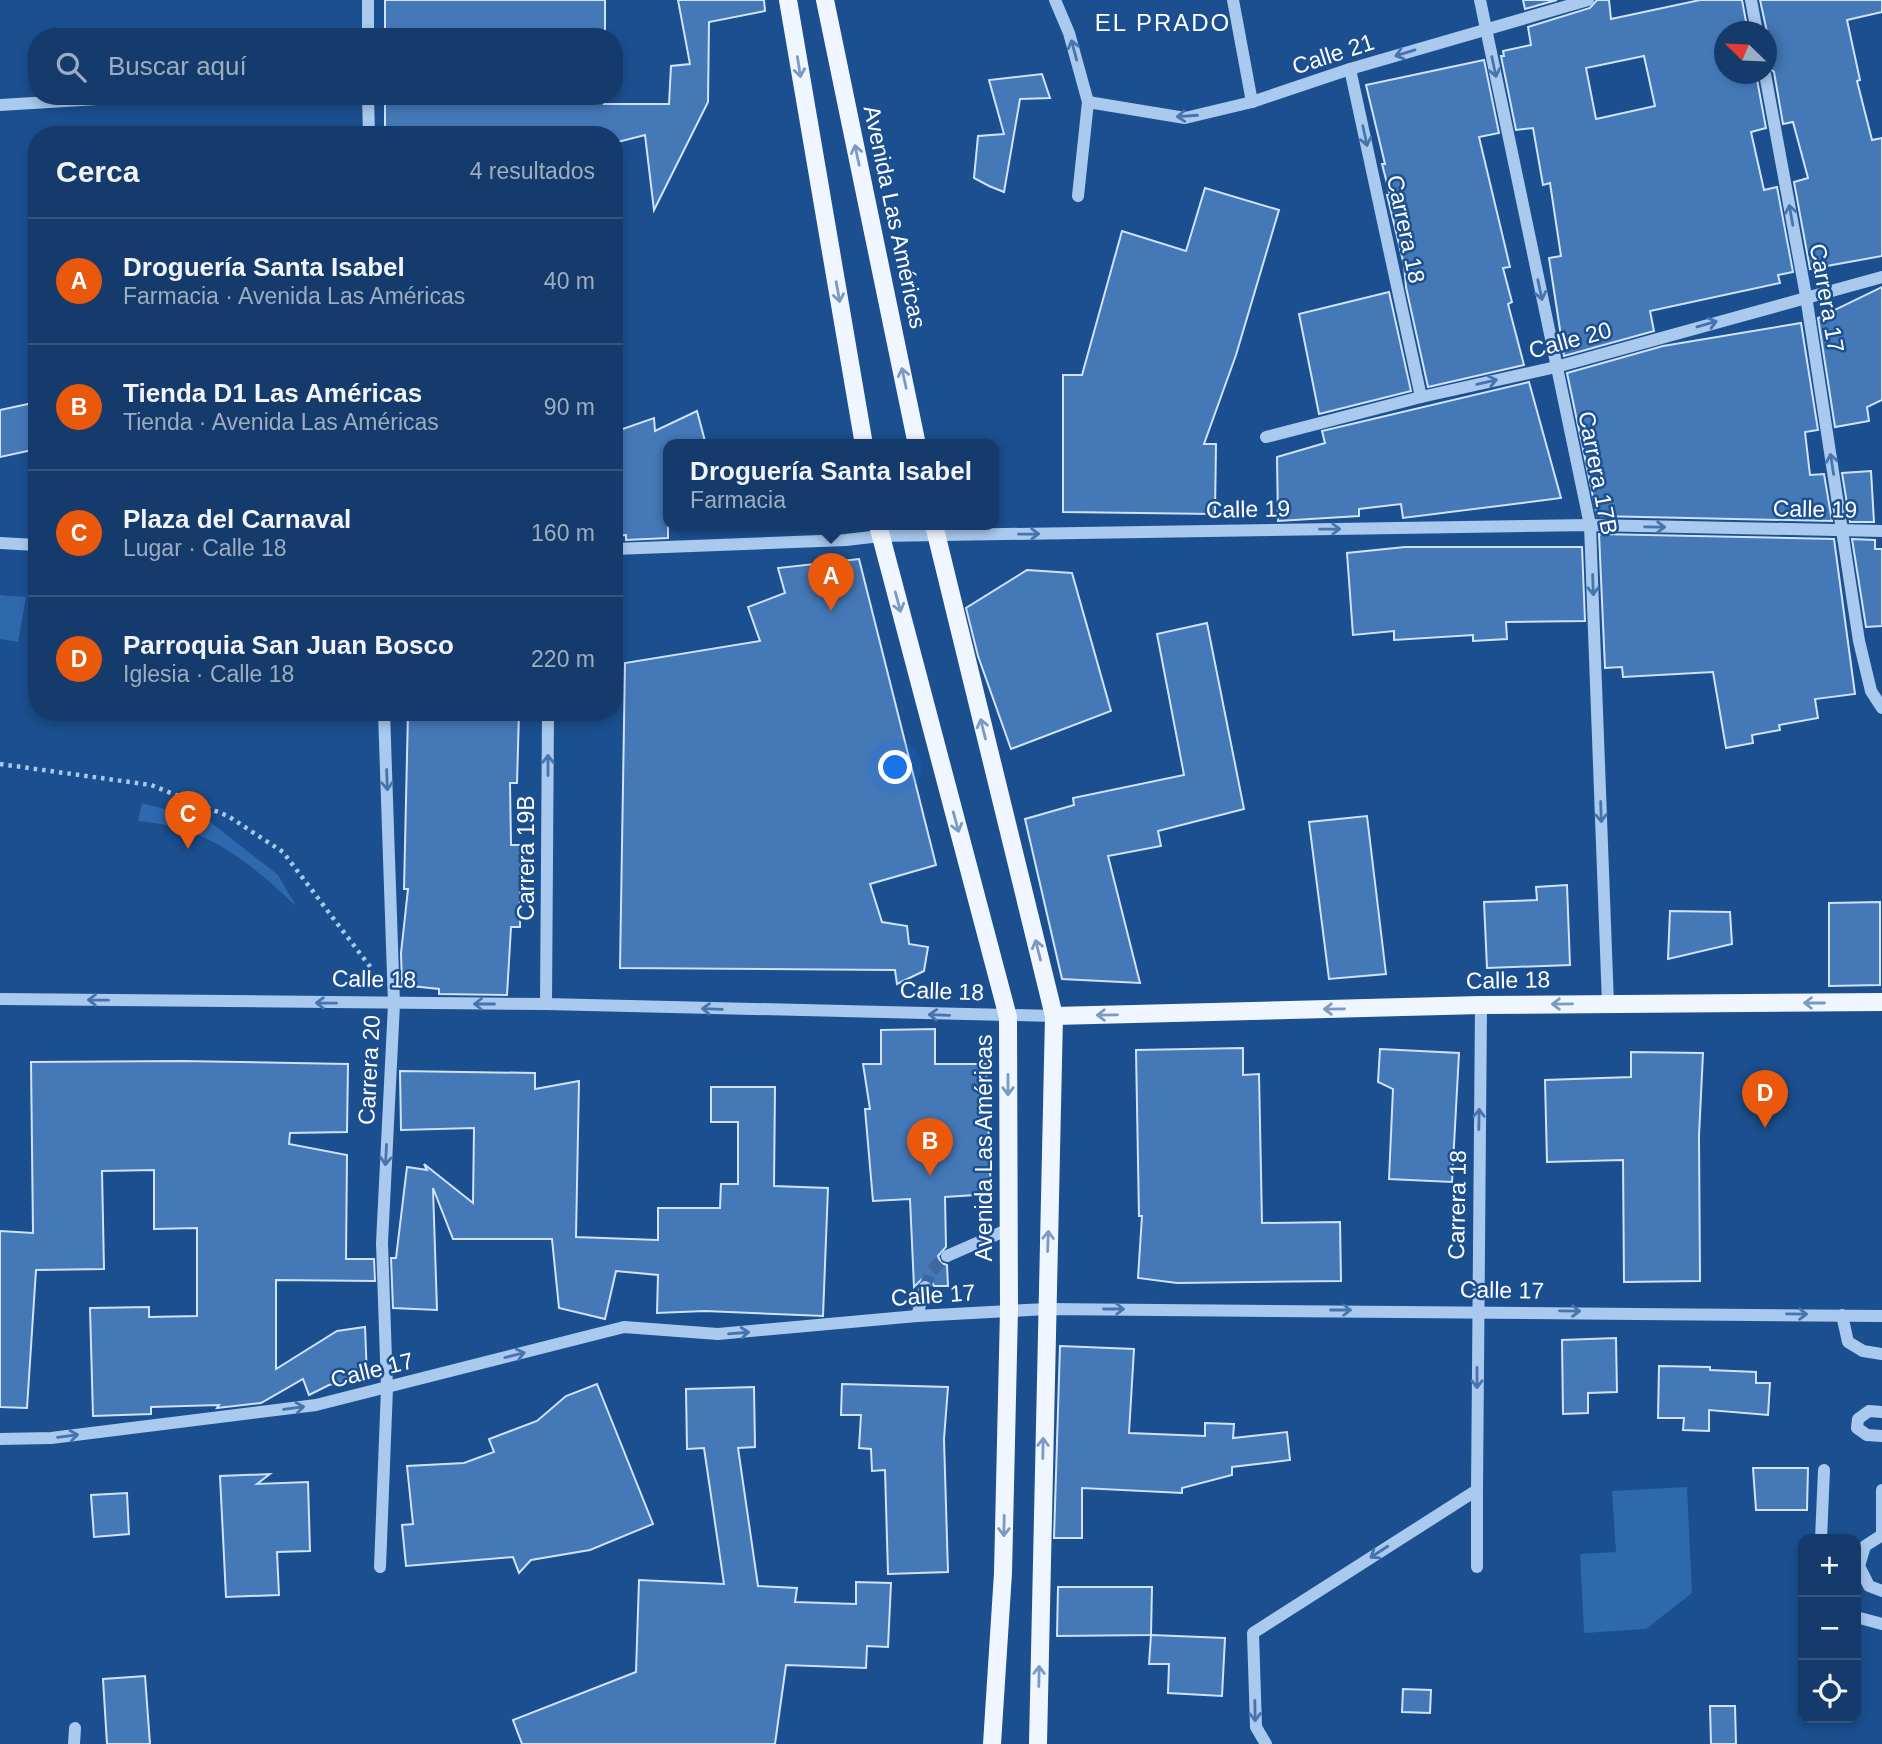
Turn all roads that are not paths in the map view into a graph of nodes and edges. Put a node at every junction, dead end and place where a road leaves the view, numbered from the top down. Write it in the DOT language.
graph roads {
  1 [pos="368,0"];
  2 [pos="788,0"];
  3 [pos="825,0"];
  4 [pos="1055,0"];
  5 [pos="1233,0"];
  6 [pos="1480,0"];
  7 [pos="1588,0"];
  8 [pos="1751,0"];
  9 [pos="1755,21"];
  10 [pos="368,28"];
  11 [pos="1487,29"];
  12 [pos="1350,69"];
  13 [pos="1767,84"];
  14 [pos="1088,102"];
  15 [pos="1252,102"];
  16 [pos="28,103"];
  17 [pos="0,105"];
  18 [pos="368,105"];
  19 [pos="369,126"];
  20 [pos="1078,196"];
  21 [pos="1882,277"];
  22 [pos="1806,296"];
  23 [pos="1556,367"];
  24 [pos="1421,397"];
  25 [pos="1266,437"];
  26 [pos="863,439"];
  27 [pos="916,439"];
  28 [pos="1590,525"];
  29 [pos="879,530"];
  30 [pos="935,530"];
  31 [pos="999,530"];
  32 [pos="1843,531"];
  33 [pos="1882,531"];
  34 [pos="0,542"];
  35 [pos="28,544"];
  36 [pos="623,549"];
  37 [pos="1882,708"];
  38 [pos="384,721"];
  39 [pos="548,721"];
  40 [pos="0,999"];
  41 [pos="1882,1002"];
  42 [pos="394,1004"];
  43 [pos="546,1004"];
  44 [pos="1608,1004"];
  45 [pos="1481,1005"];
  46 [pos="1054,1016"];
  47 [pos="1008,1017"];
  48 [pos="1009,1229"];
  49 [pos="947,1256"];
  50 [pos="925,1287"];
  51 [pos="1046,1309"];
  52 [pos="1009,1310"];
  53 [pos="1477,1310"];
  54 [pos="1842,1315"];
  55 [pos="1882,1315"];
  56 [pos="917,1316"];
  57 [pos="1882,1354"];
  58 [pos="387,1388"];
  59 [pos="1882,1412"];
  60 [pos="1882,1436"];
  61 [pos="0,1439"];
  62 [pos="1824,1471"];
  63 [pos="1477,1490"];
  64 [pos="1882,1490"];
  65 [pos="1821,1534"];
  66 [pos="1882,1535"];
  67 [pos="380,1567"];
  68 [pos="1477,1567"];
  69 [pos="1882,1591"];
  70 [pos="1861,1618"];
  71 [pos="1882,1624"];
  72 [pos="75,1728"];
  73 [pos="75,1744"];
  74 [pos="992,1744"];
  75 [pos="1038,1744"];
  76 [pos="1266,1744"];
  1 -- 10 [label="street"];
  2 -- 26 [label="main road, one-way"];
  27 -- 3 [label="main road, Avenida Las Américas, one-way"];
  14 -- 4 [label="street, one-way"];
  5 -- 15 [label="street"];
  6 -- 11 [label="street, Carrera 17B"];
  7 -- 11 [label="street, Calle 21"];
  8 -- 9 [label="street"];
  11 -- 12 [label="street, Calle 21, one-way"];
  11 -- 23 [label="street, Carrera 17B, one-way"];
  12 -- 15 [label="street, Calle 21"];
  12 -- 24 [label="street, Carrera 18, one-way"];
  22 -- 13 [label="street, Carrera 17, one-way"];
  15 -- 14 [label="street, Calle 21, one-way"];
  14 -- 20 [label="street"];
  16 -- 17 [label="street"];
  18 -- 19 [label="street"];
  21 -- 22 [label="street, Calle 20"];
  23 -- 22 [label="street, Calle 20, one-way"];
  32 -- 22 [label="street, Carrera 17, one-way"];
  24 -- 23 [label="street, Calle 20, one-way"];
  23 -- 28 [label="street, Carrera 17B"];
  24 -- 25 [label="street, Calle 20"];
  31 -- 28 [label="street, Calle 19, one-way"];
  28 -- 32 [label="street, Calle 19, one-way"];
  28 -- 44 [label="street, Carrera 17B, one-way"];
  29 -- 30 [label="street, Calle 19"];
  29 -- 36 [label="street, Calle 19"];
  29 -- 47 [label="main road, Avenida Las Américas, one-way"];
  46 -- 30 [label="main road, one-way"];
  32 -- 33 [label="street, Calle 19"];
  32 -- 37 [label="street, Carrera 17"];
  34 -- 35 [label="street"];
  38 -- 42 [label="street, Carrera 20, one-way"];
  43 -- 39 [label="street, Carrera 19B, one-way"];
  42 -- 40 [label="street, Calle 18, one-way"];
  41 -- 44 [label="main road, Calle 18, one-way"];
  43 -- 42 [label="street, Calle 18, one-way"];
  42 -- 58 [label="street, Carrera 20, one-way"];
  47 -- 43 [label="street, Calle 18, one-way"];
  44 -- 45 [label="main road, Calle 18, one-way"];
  45 -- 46 [label="main road, Calle 18, one-way"];
  53 -- 45 [label="street, Carrera 18, one-way"];
  46 -- 47 [label="street, Calle 18"];
  51 -- 46 [label="main road, one-way"];
  47 -- 48 [label="main road, Avenida Las Américas, one-way"];
  48 -- 49 [label="street"];
  48 -- 52 [label="main road, Avenida Las Américas"];
  50 -- 56 [label="street"];
  51 -- 52 [label="street, Calle 17"];
  51 -- 53 [label="street, Calle 17, one-way"];
  75 -- 51 [label="main road, one-way"];
  52 -- 56 [label="street, Calle 17"];
  52 -- 74 [label="main road, Avenida Las Américas, one-way"];
  53 -- 54 [label="street, Calle 17, one-way"];
  53 -- 63 [label="street, Carrera 18, one-way"];
  54 -- 55 [label="street, Calle 17"];
  54 -- 57 [label="street"];
  58 -- 56 [label="street, Calle 17, one-way"];
  61 -- 58 [label="street, Calle 17, one-way"];
  58 -- 67 [label="street, Carrera 20"];
  59 -- 60 [label="street"];
  62 -- 65 [label="street"];
  63 -- 68 [label="street, Carrera 18"];
  63 -- 76 [label="street, one-way"];
  64 -- 66 [label="street"];
  66 -- 69 [label="street"];
  70 -- 71 [label="street"];
  72 -- 73 [label="street"];
}
